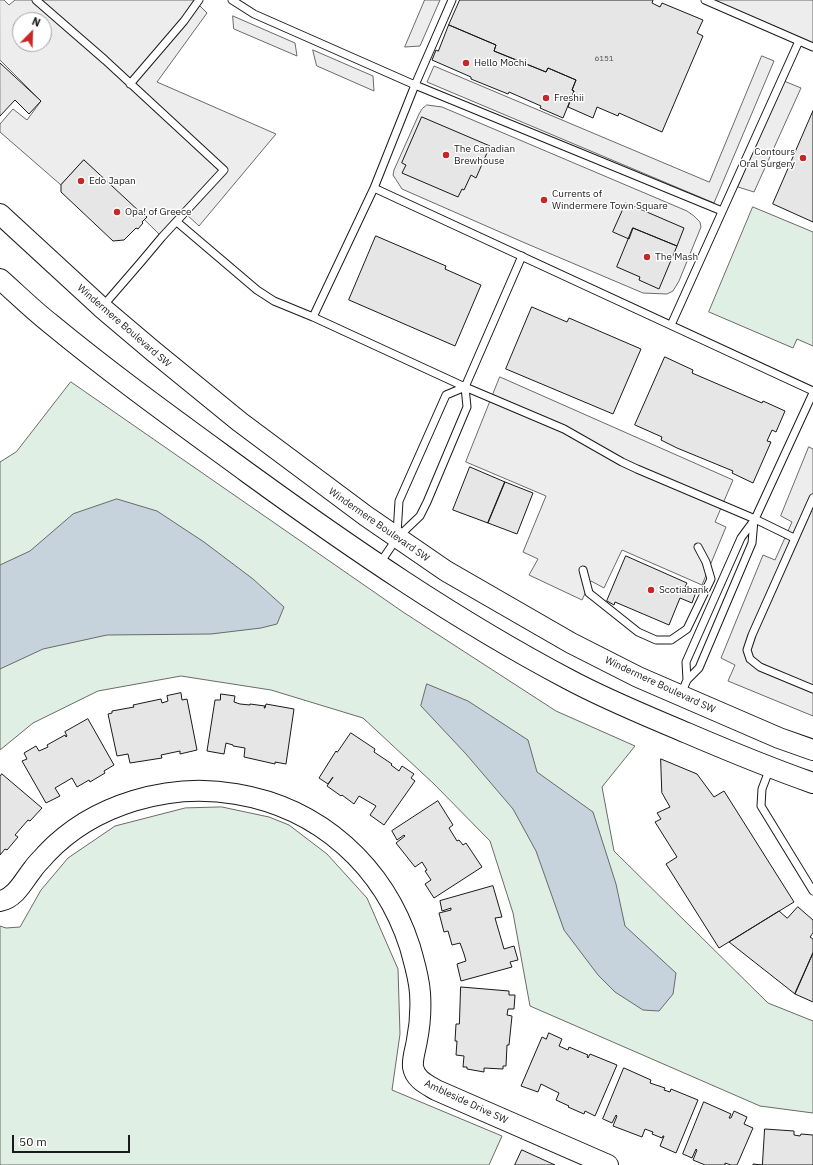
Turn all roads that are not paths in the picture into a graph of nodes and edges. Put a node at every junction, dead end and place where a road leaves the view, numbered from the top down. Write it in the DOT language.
graph roads {
  1 [pos="36,0"];
  2 [pos="199,0"];
  3 [pos="232,0"];
  4 [pos="452,0"];
  5 [pos="706,0"];
  6 [pos="799,41"];
  7 [pos="813,47"];
  8 [pos="130,84"];
  9 [pos="415,85"];
  10 [pos="374,188"];
  11 [pos="722,211"];
  12 [pos="0,214"];
  13 [pos="177,222"];
  14 [pos="0,231"];
  15 [pos="30,243"];
  16 [pos="522,256"];
  17 [pos="0,279"];
  18 [pos="102,307"];
  19 [pos="313,316"];
  20 [pos="670,325"];
  21 [pos="465,387"];
  22 [pos="813,392"];
  23 [pos="813,498"];
  24 [pos="754,519"];
  25 [pos="397,538"];
  26 [pos="794,538"];
  27 [pos="698,547"];
  28 [pos="379,564"];
  29 [pos="583,570"];
  30 [pos="684,688"];
  31 [pos="813,689"];
  32 [pos="813,750"];
  33 [pos="770,768"];
  34 [pos="813,783"];
  35 [pos="813,892"];
  36 [pos="0,901"];
  37 [pos="608,1165"];
  1 -- 8 [label="lane"];
  2 -- 8 [label="lane"];
  3 -- 9 [label="lane"];
  4 -- 9 [label="lane"];
  5 -- 6 [label="lane"];
  6 -- 7 [label="lane"];
  6 -- 11 [label="lane"];
  8 -- 13 [label="lane"];
  9 -- 10 [label="lane"];
  9 -- 11 [label="lane"];
  10 -- 16 [label="lane"];
  10 -- 19 [label="lane"];
  11 -- 20 [label="lane"];
  12 -- 15 [label="main road, Windermere Boulevard SW"];
  13 -- 18 [label="lane"];
  13 -- 19 [label="lane"];
  14 -- 15 [label="main road"];
  15 -- 18 [label="main road, Windermere Boulevard SW"];
  16 -- 20 [label="lane"];
  16 -- 21 [label="lane"];
  17 -- 28 [label="main road"];
  18 -- 25 [label="main road, Windermere Boulevard SW"];
  19 -- 21 [label="lane"];
  20 -- 22 [label="lane"];
  21 -- 24 [label="lane"];
  21 -- 25 [label="lane"];
  21 -- 25 [label="lane"];
  22 -- 24 [label="lane"];
  23 -- 26 [label="lane"];
  24 -- 26 [label="lane"];
  24 -- 30 [label="lane"];
  24 -- 30 [label="lane"];
  25 -- 28 [label="lane"];
  25 -- 30 [label="main road, Windermere Boulevard SW"];
  26 -- 31 [label="lane"];
  27 -- 29 [label="lane"];
  28 -- 33 [label="main road"];
  30 -- 32 [label="main road, Windermere Boulevard SW"];
  33 -- 34 [label="main road"];
  33 -- 35 [label="lane"];
  36 -- 37 [label="main road, Ambleside Drive SW"];
}
